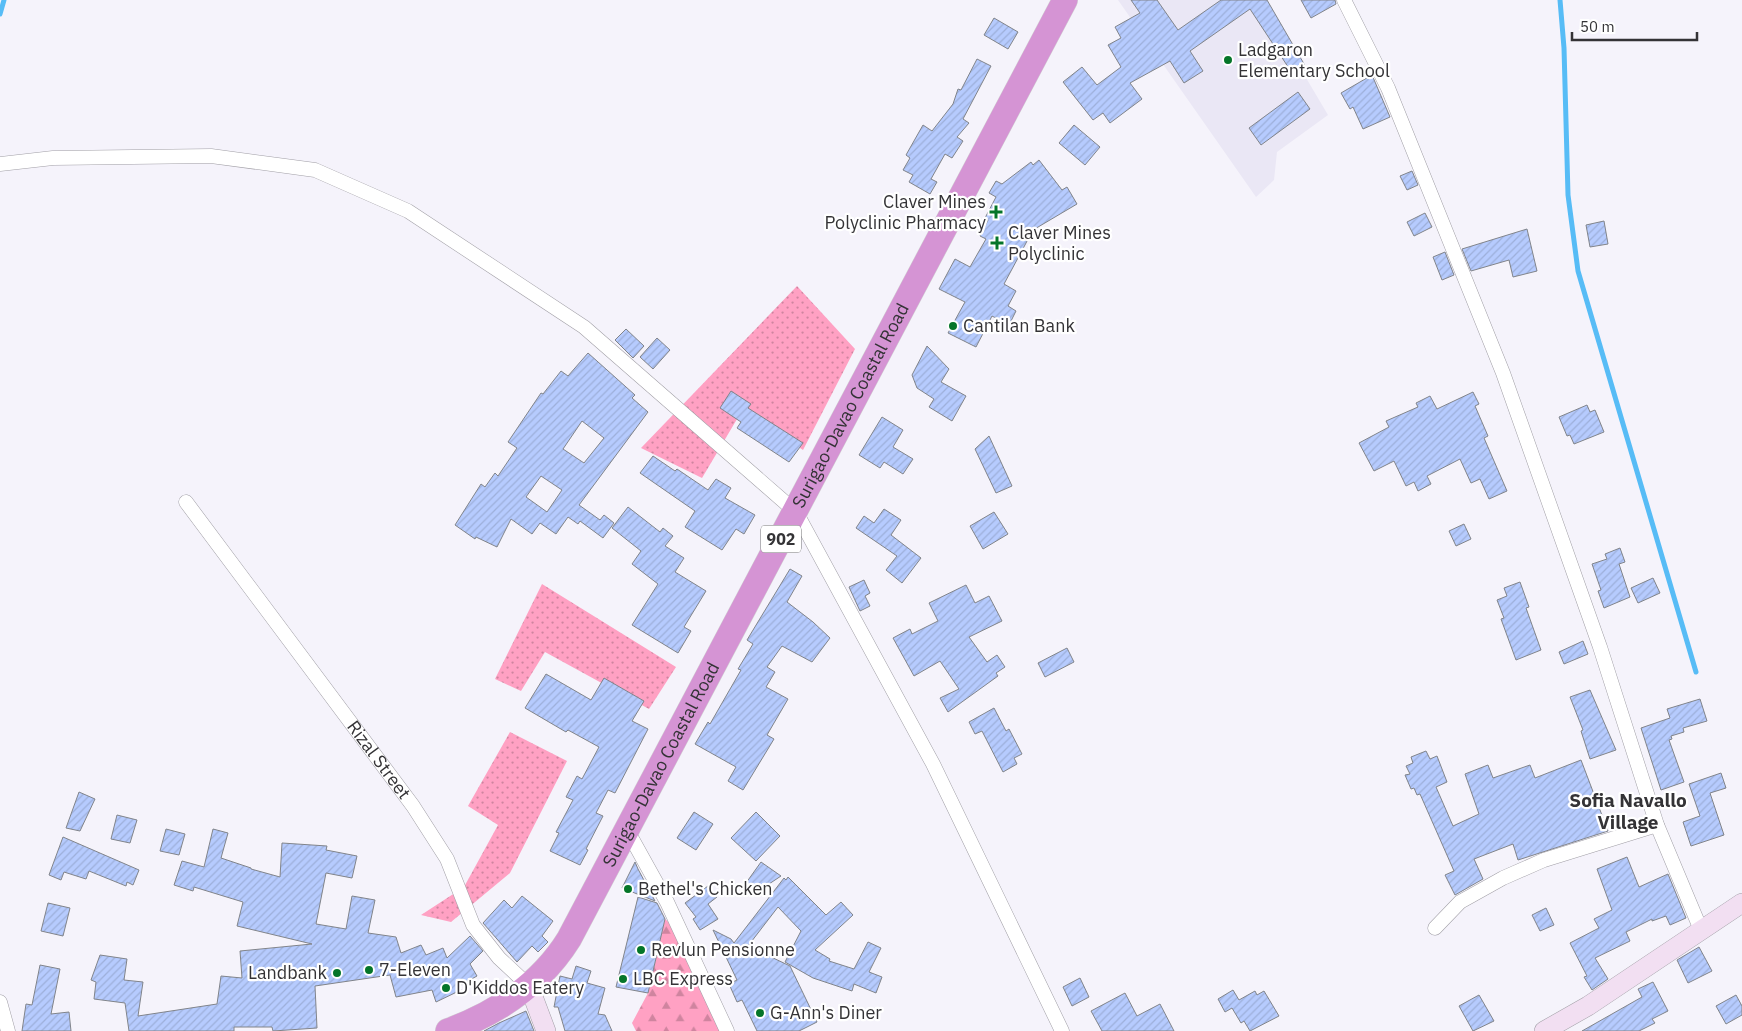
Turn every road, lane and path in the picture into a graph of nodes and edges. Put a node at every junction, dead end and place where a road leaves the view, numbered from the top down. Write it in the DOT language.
graph roads {
  1 [pos="1065,0"];
  2 [pos="1344,0"];
  3 [pos="0,164"];
  4 [pos="186,502"];
  5 [pos="796,512"];
  6 [pos="1657,825"];
  7 [pos="627,830"];
  8 [pos="1742,903"];
  9 [pos="1435,928"];
  10 [pos="1701,930"];
  11 [pos="529,986"];
  12 [pos="0,1002"];
  13 [pos="8,1031"];
  14 [pos="448,1031"];
  15 [pos="546,1031"];
  16 [pos="727,1031"];
  17 [pos="1062,1031"];
  18 [pos="1544,1031"];
  1 -- 5 [label="highway, Surigao-Davao Coastal Road / 902"];
  2 -- 6 [label="street"];
  3 -- 5 [label="street"];
  4 -- 11 [label="street, Rizal Street"];
  5 -- 7 [label="highway, Surigao-Davao Coastal Road / 902"];
  5 -- 17 [label="street"];
  6 -- 9 [label="street"];
  6 -- 10 [label="street"];
  7 -- 11 [label="highway, Surigao-Davao Coastal Road / 902"];
  7 -- 16 [label="street"];
  8 -- 10 [label="street"];
  10 -- 18 [label="street"];
  11 -- 14 [label="highway, Surigao-Davao Coastal Road / 902"];
  11 -- 15 [label="street, Rizal Street"];
  12 -- 13 [label="street"];
}
